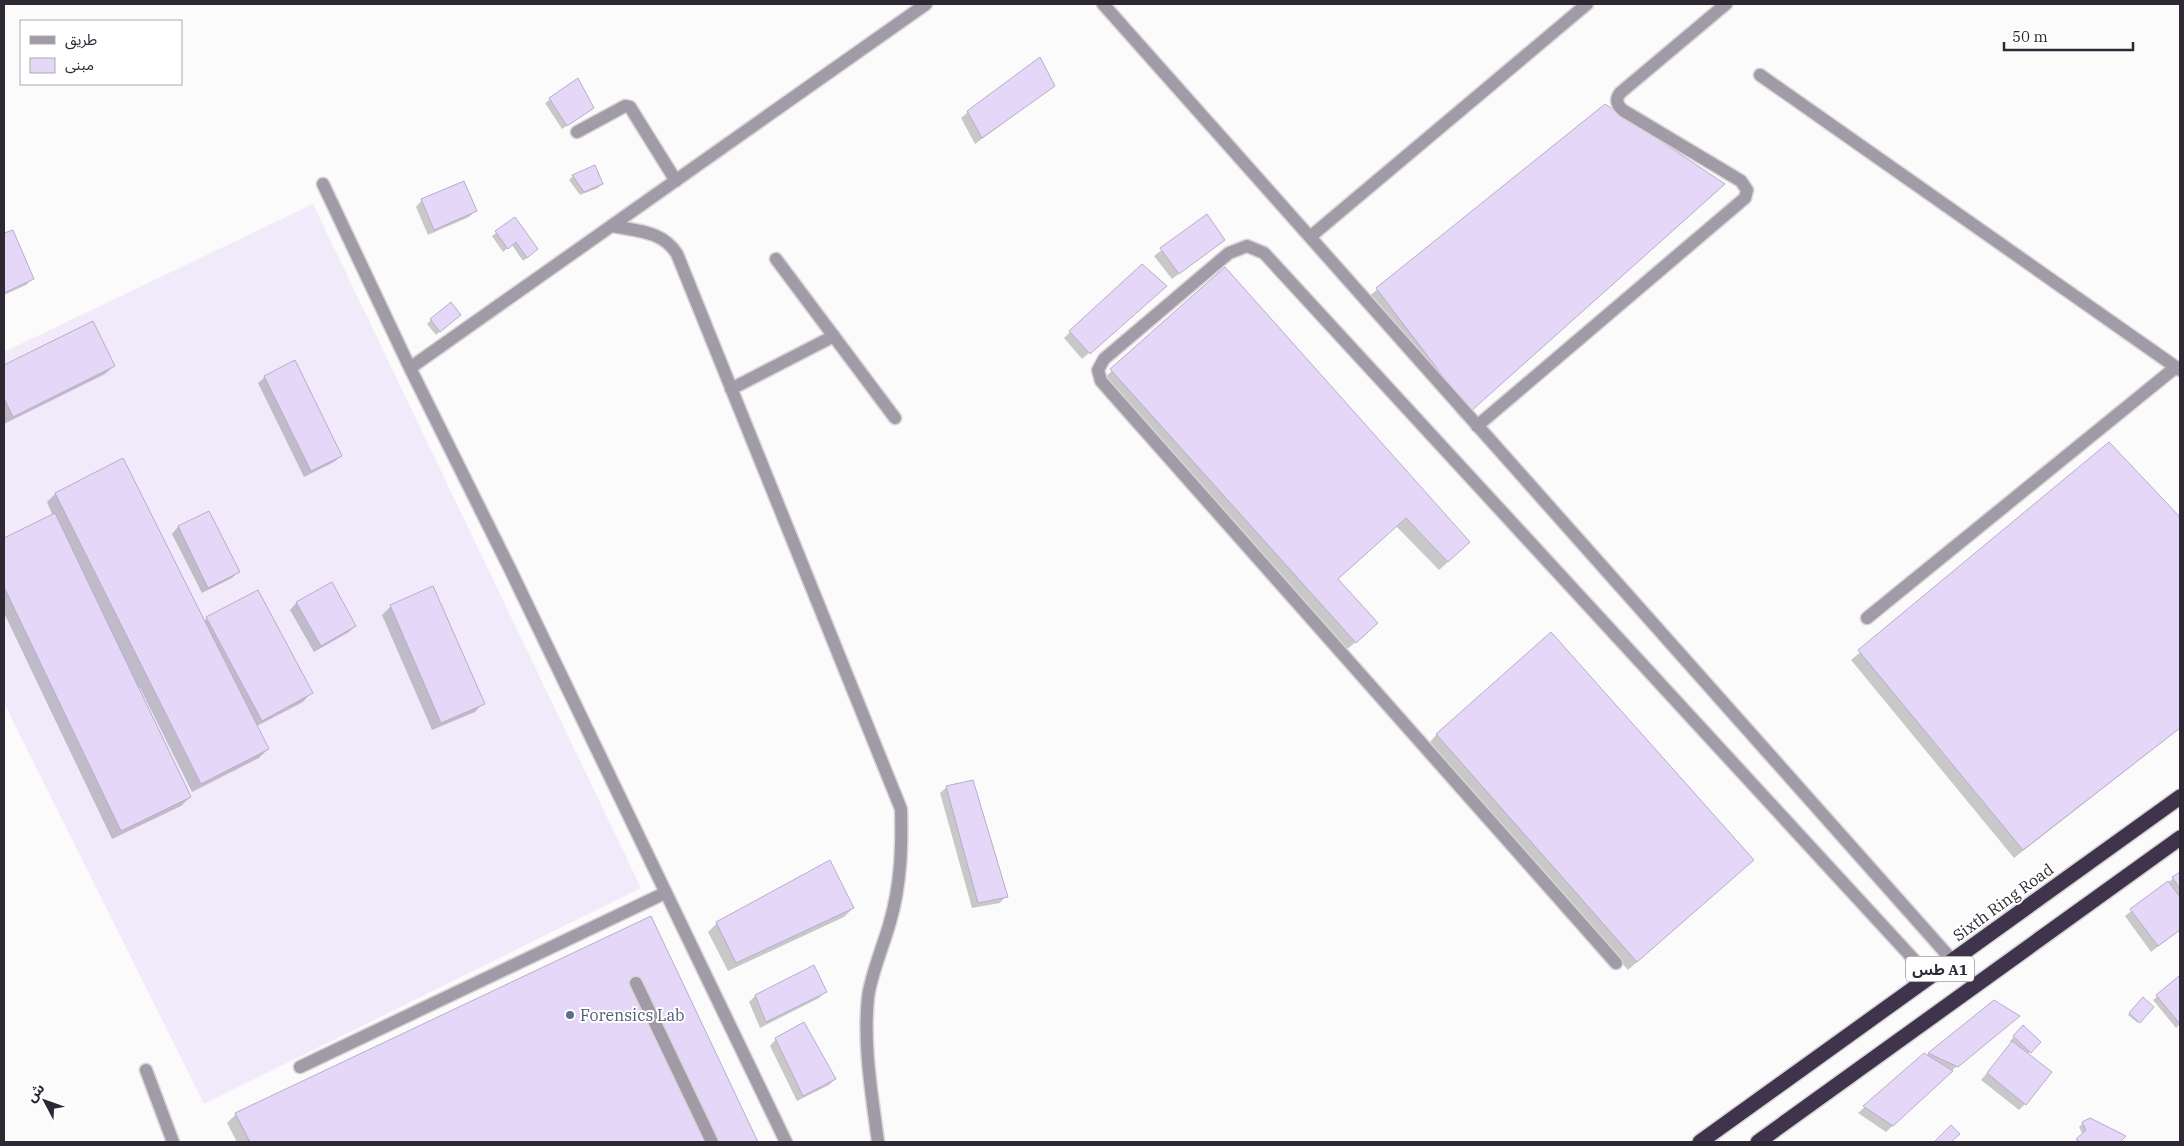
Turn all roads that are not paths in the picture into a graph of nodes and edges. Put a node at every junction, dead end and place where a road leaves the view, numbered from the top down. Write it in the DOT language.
graph roads {
  1 [pos="926,4"];
  2 [pos="1103,4"];
  3 [pos="1587,4"];
  4 [pos="1726,4"];
  5 [pos="1760,75"];
  6 [pos="577,132"];
  7 [pos="676,181"];
  8 [pos="323,184"];
  9 [pos="612,226"];
  10 [pos="1310,236"];
  11 [pos="776,259"];
  12 [pos="834,336"];
  13 [pos="410,368"];
  14 [pos="2178,369"];
  15 [pos="731,389"];
  16 [pos="895,418"];
  17 [pos="1477,426"];
  18 [pos="1867,618"];
  19 [pos="2180,797"];
  20 [pos="2180,838"];
  21 [pos="665,893"];
  22 [pos="1952,960"];
  23 [pos="1616,963"];
  24 [pos="1929,976"];
  25 [pos="636,983"];
  26 [pos="300,1067"];
  27 [pos="146,1070"];
  28 [pos="172,1142"];
  29 [pos="712,1142"];
  30 [pos="786,1142"];
  31 [pos="878,1142"];
  32 [pos="1700,1142"];
  33 [pos="1758,1142"];
  1 -- 7 [label="street"];
  2 -- 10 [label="street"];
  3 -- 10 [label="street"];
  4 -- 17 [label="street"];
  5 -- 14 [label="street"];
  6 -- 7 [label="street"];
  7 -- 9 [label="street"];
  8 -- 13 [label="street"];
  9 -- 13 [label="street"];
  9 -- 15 [label="street"];
  10 -- 17 [label="street"];
  11 -- 12 [label="street"];
  12 -- 15 [label="street"];
  12 -- 16 [label="street"];
  13 -- 21 [label="street"];
  14 -- 18 [label="street"];
  15 -- 31 [label="street"];
  17 -- 22 [label="street"];
  19 -- 22 [label="highway, Sixth Ring Road / طس A1"];
  20 -- 33 [label="highway, طس A1"];
  21 -- 26 [label="street"];
  21 -- 30 [label="street"];
  22 -- 24 [label="highway, Sixth Ring Road / طس A1"];
  23 -- 24 [label="street"];
  24 -- 32 [label="highway, Sixth Ring Road / طس A1"];
  25 -- 29 [label="street"];
  27 -- 28 [label="street"];
}
